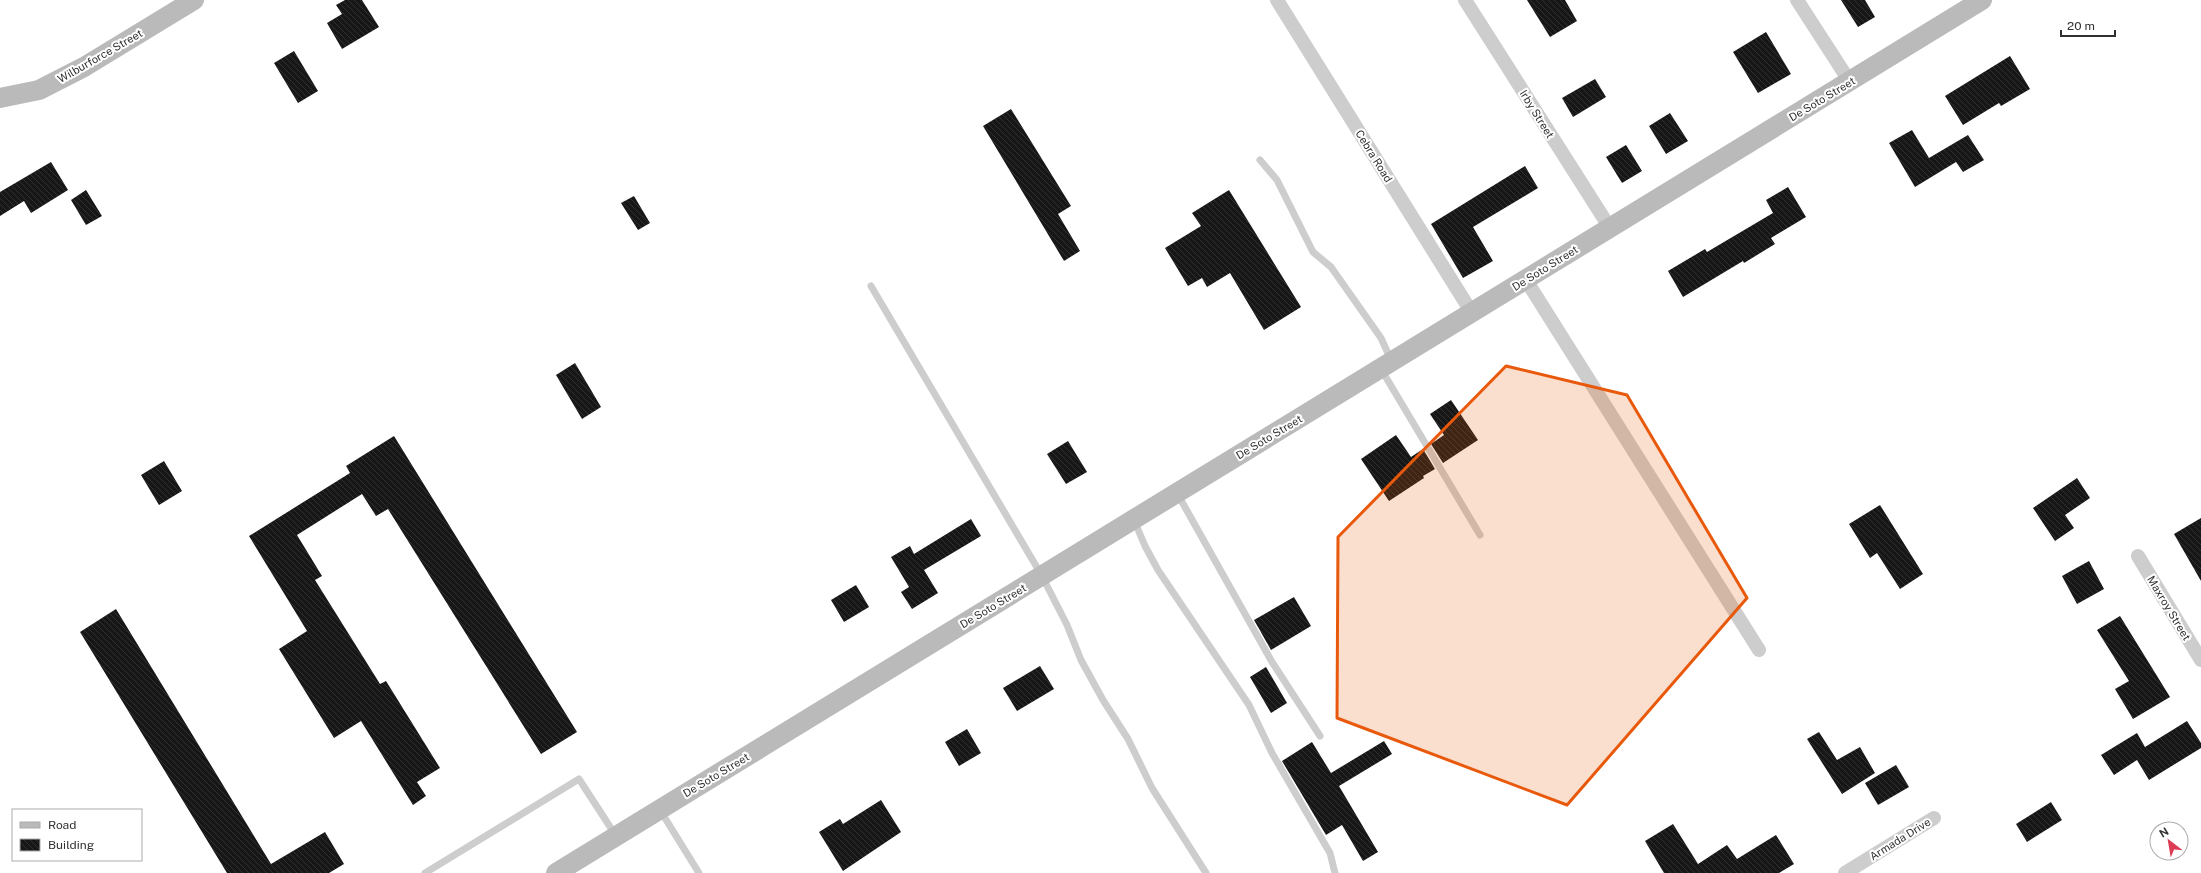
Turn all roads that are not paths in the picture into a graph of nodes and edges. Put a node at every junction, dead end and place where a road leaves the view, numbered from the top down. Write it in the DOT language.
graph roads {
  1 [pos="194,0"];
  2 [pos="1277,0"];
  3 [pos="1465,0"];
  4 [pos="1797,0"];
  5 [pos="1982,0"];
  6 [pos="1850,82"];
  7 [pos="0,98"];
  8 [pos="1260,160"];
  9 [pos="1610,228"];
  10 [pos="1526,280"];
  11 [pos="871,286"];
  12 [pos="1472,313"];
  13 [pos="1387,365"];
  14 [pos="1177,493"];
  15 [pos="1134,520"];
  16 [pos="1480,534"];
  17 [pos="2138,556"];
  18 [pos="1042,576"];
  19 [pos="1759,650"];
  20 [pos="2201,660"];
  21 [pos="1320,736"];
  22 [pos="660,810"];
  23 [pos="1934,818"];
  24 [pos="616,836"];
  25 [pos="425,873"];
  26 [pos="556,873"];
  27 [pos="699,873"];
  28 [pos="1206,873"];
  29 [pos="1336,873"];
  30 [pos="1846,873"];
  1 -- 7 [label="street, Wilburforce Street"];
  2 -- 12 [label="street, Cebra Road"];
  3 -- 9 [label="street, Irby Street"];
  4 -- 6 [label="street"];
  5 -- 6 [label="street, De Soto Street"];
  6 -- 9 [label="street, De Soto Street"];
  8 -- 13 [label="lane"];
  9 -- 10 [label="street, De Soto Street"];
  10 -- 12 [label="street, De Soto Street"];
  10 -- 19 [label="street"];
  11 -- 18 [label="lane"];
  12 -- 13 [label="street, De Soto Street"];
  13 -- 14 [label="street, De Soto Street"];
  13 -- 16 [label="lane"];
  14 -- 15 [label="street, De Soto Street"];
  14 -- 21 [label="lane"];
  15 -- 18 [label="street, De Soto Street"];
  15 -- 29 [label="lane"];
  17 -- 20 [label="street, Maxroy Street"];
  18 -- 22 [label="street, De Soto Street"];
  18 -- 28 [label="lane"];
  22 -- 24 [label="street, De Soto Street"];
  22 -- 27 [label="lane"];
  23 -- 30 [label="street, Armada Drive"];
  24 -- 25 [label="lane"];
  24 -- 26 [label="street, De Soto Street"];
}
